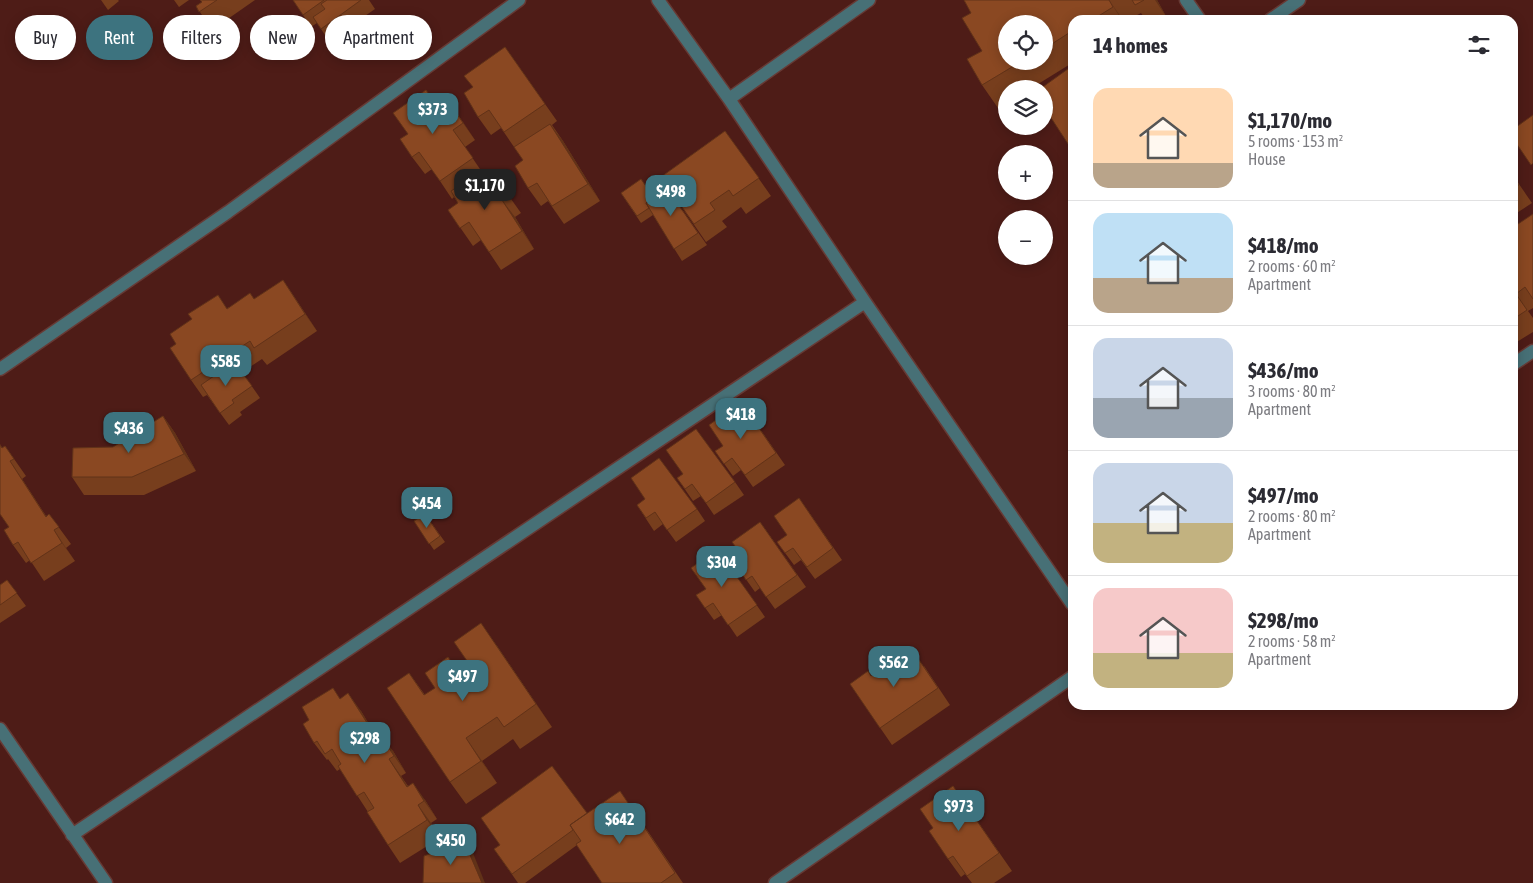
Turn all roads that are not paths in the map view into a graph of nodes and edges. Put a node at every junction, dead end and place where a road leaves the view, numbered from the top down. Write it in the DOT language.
graph roads {
  1 [pos="519,0"];
  2 [pos="658,0"];
  3 [pos="869,0"];
  4 [pos="1186,0"];
  5 [pos="1299,0"];
  6 [pos="1196,15"];
  7 [pos="1277,15"];
  8 [pos="729,99"];
  9 [pos="865,302"];
  10 [pos="1533,351"];
  11 [pos="1518,361"];
  12 [pos="0,369"];
  13 [pos="1068,598"];
  14 [pos="1068,680"];
  15 [pos="0,729"];
  16 [pos="72,836"];
  17 [pos="106,883"];
  18 [pos="775,883"];
  1 -- 12 [label="street"];
  2 -- 8 [label="street"];
  3 -- 8 [label="street"];
  4 -- 6 [label="street"];
  5 -- 7 [label="street"];
  8 -- 9 [label="street"];
  9 -- 13 [label="street"];
  9 -- 16 [label="street"];
  10 -- 11 [label="street"];
  14 -- 18 [label="street"];
  15 -- 16 [label="street"];
  16 -- 17 [label="street"];
}
